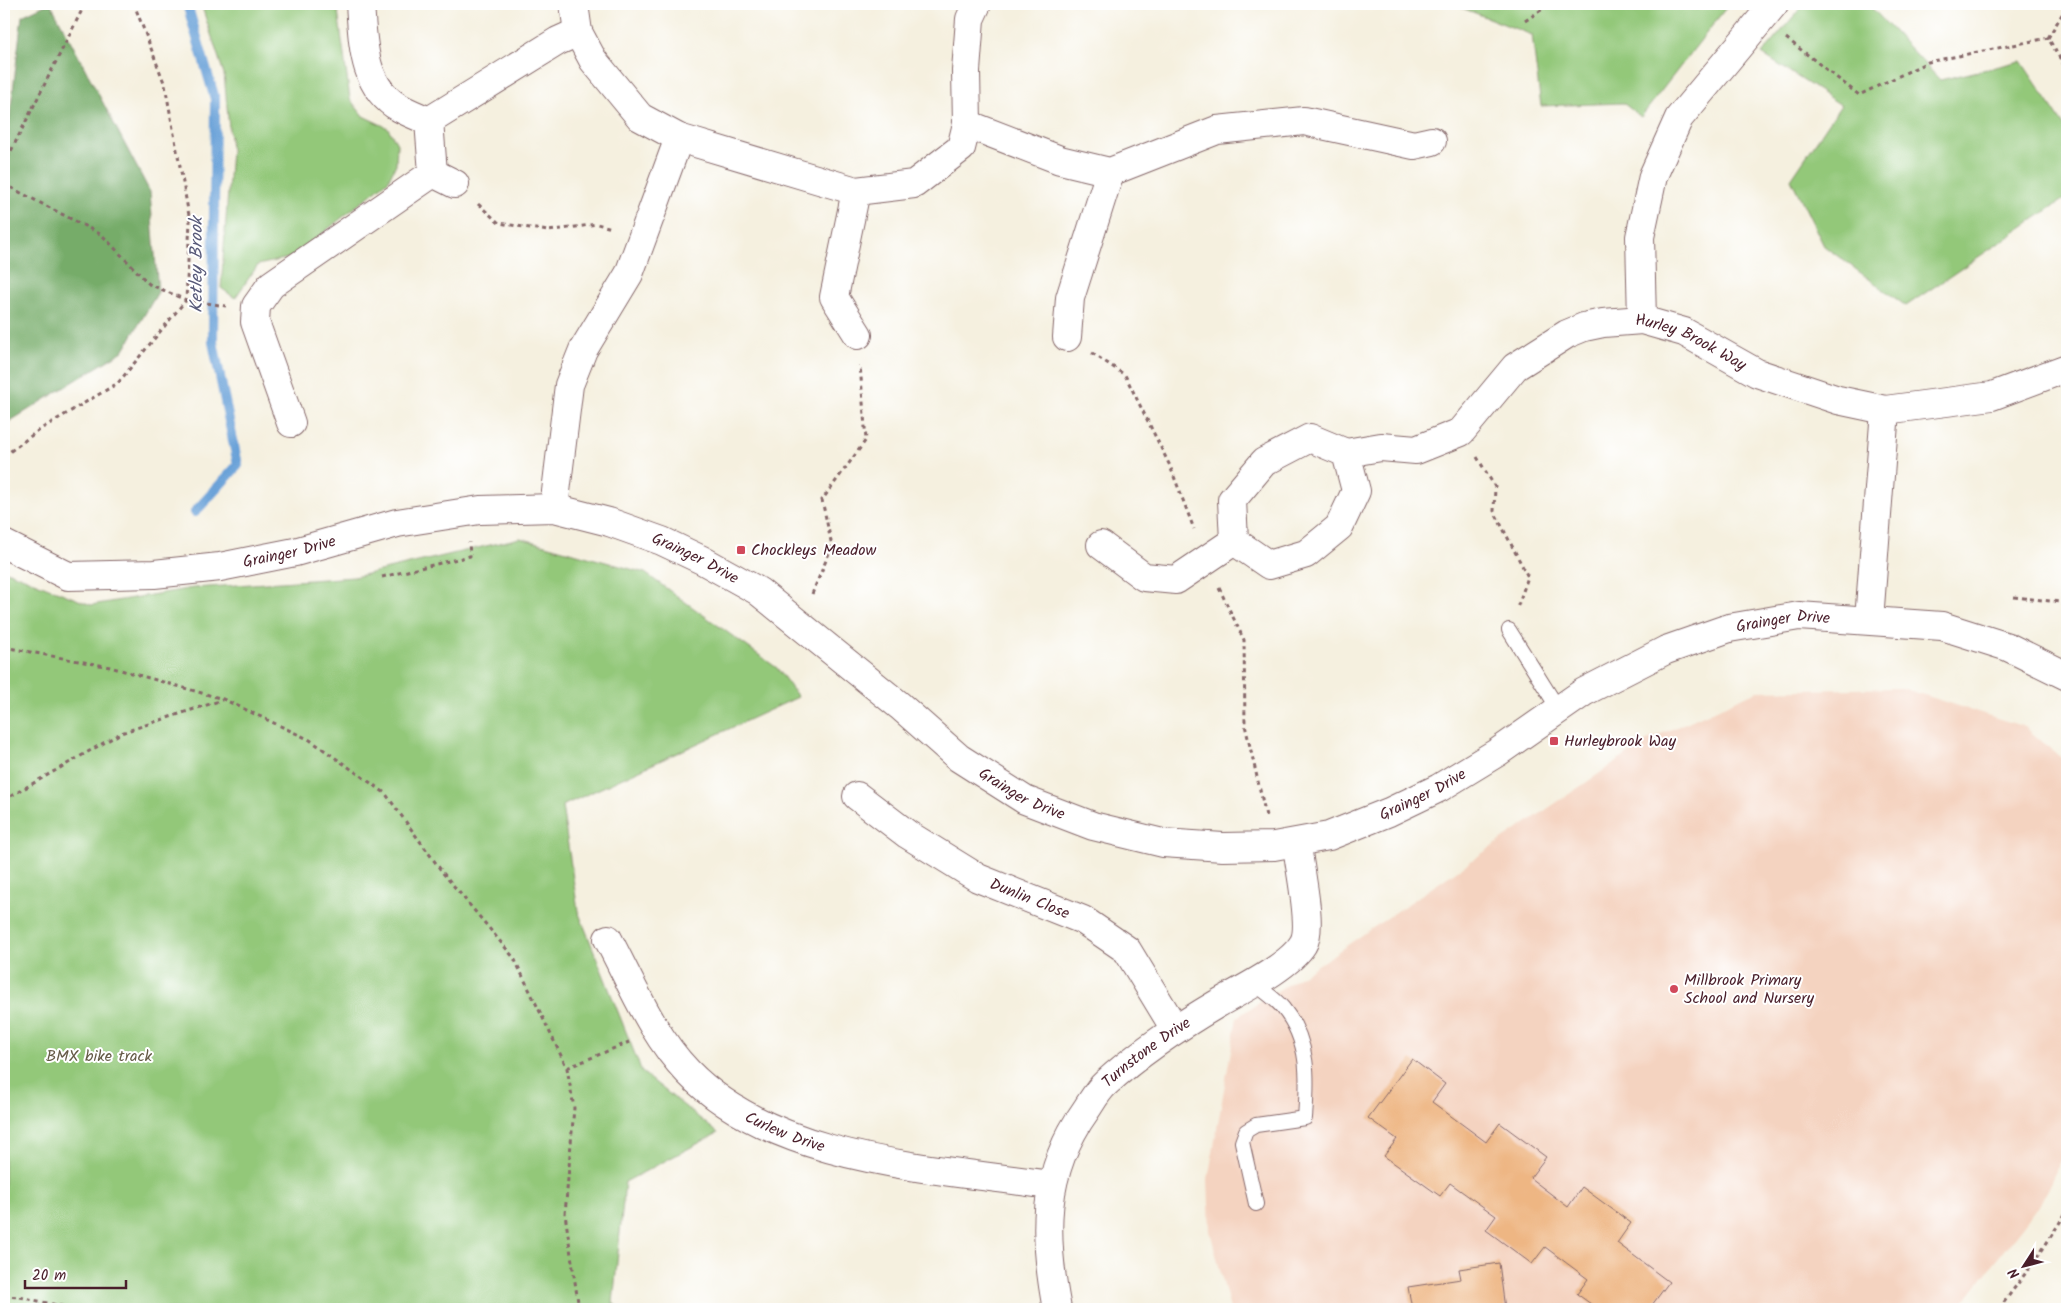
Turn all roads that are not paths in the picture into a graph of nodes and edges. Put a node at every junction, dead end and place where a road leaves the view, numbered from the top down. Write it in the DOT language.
graph roads {
  1 [pos="360,4"];
  2 [pos="574,4"];
  3 [pos="977,4"];
  4 [pos="1768,11"];
  5 [pos="578,32"];
  6 [pos="429,121"];
  7 [pos="967,124"];
  8 [pos="679,138"];
  9 [pos="1432,141"];
  10 [pos="1110,172"];
  11 [pos="856,191"];
  12 [pos="1642,320"];
  13 [pos="858,335"];
  14 [pos="1067,337"];
  15 [pos="2067,368"];
  16 [pos="1885,410"];
  17 [pos="291,423"];
  18 [pos="1346,453"];
  19 [pos="554,508"];
  20 [pos="1234,542"];
  21 [pos="4,544"];
  22 [pos="1101,546"];
  23 [pos="1870,620"];
  24 [pos="1509,630"];
  25 [pos="2067,676"];
  26 [pos="1559,710"];
  27 [pos="857,796"];
  28 [pos="1297,843"];
  29 [pos="608,939"];
  30 [pos="1254,983"];
  31 [pos="1175,1029"];
  32 [pos="1051,1185"];
  33 [pos="1256,1204"];
  34 [pos="1057,1309"];
  1 -- 6 [label="street"];
  2 -- 5 [label="street"];
  3 -- 7 [label="street"];
  4 -- 12 [label="street"];
  5 -- 6 [label="street"];
  5 -- 8 [label="street"];
  6 -- 17 [label="street"];
  7 -- 10 [label="street"];
  7 -- 11 [label="street"];
  8 -- 11 [label="street"];
  8 -- 19 [label="street"];
  9 -- 10 [label="street"];
  10 -- 14 [label="street"];
  11 -- 13 [label="street"];
  12 -- 16 [label="street, Hurley Brook Way"];
  12 -- 18 [label="street, Hurley Brook Way"];
  15 -- 16 [label="street, Hurley Brook Way"];
  16 -- 23 [label="street"];
  18 -- 20 [label="street"];
  18 -- 20 [label="street"];
  19 -- 21 [label="street, Grainger Drive"];
  19 -- 28 [label="street, Grainger Drive"];
  20 -- 22 [label="street"];
  23 -- 25 [label="street, Grainger Drive"];
  23 -- 26 [label="street, Grainger Drive"];
  24 -- 26 [label="lane"];
  26 -- 28 [label="street, Grainger Drive"];
  27 -- 31 [label="street, Dunlin Close"];
  28 -- 30 [label="street, Turnstone Drive"];
  29 -- 32 [label="street, Curlew Drive"];
  30 -- 31 [label="street, Turnstone Drive"];
  30 -- 33 [label="lane"];
  31 -- 32 [label="street, Turnstone Drive"];
  32 -- 34 [label="street, Turnstone Drive"];
}
